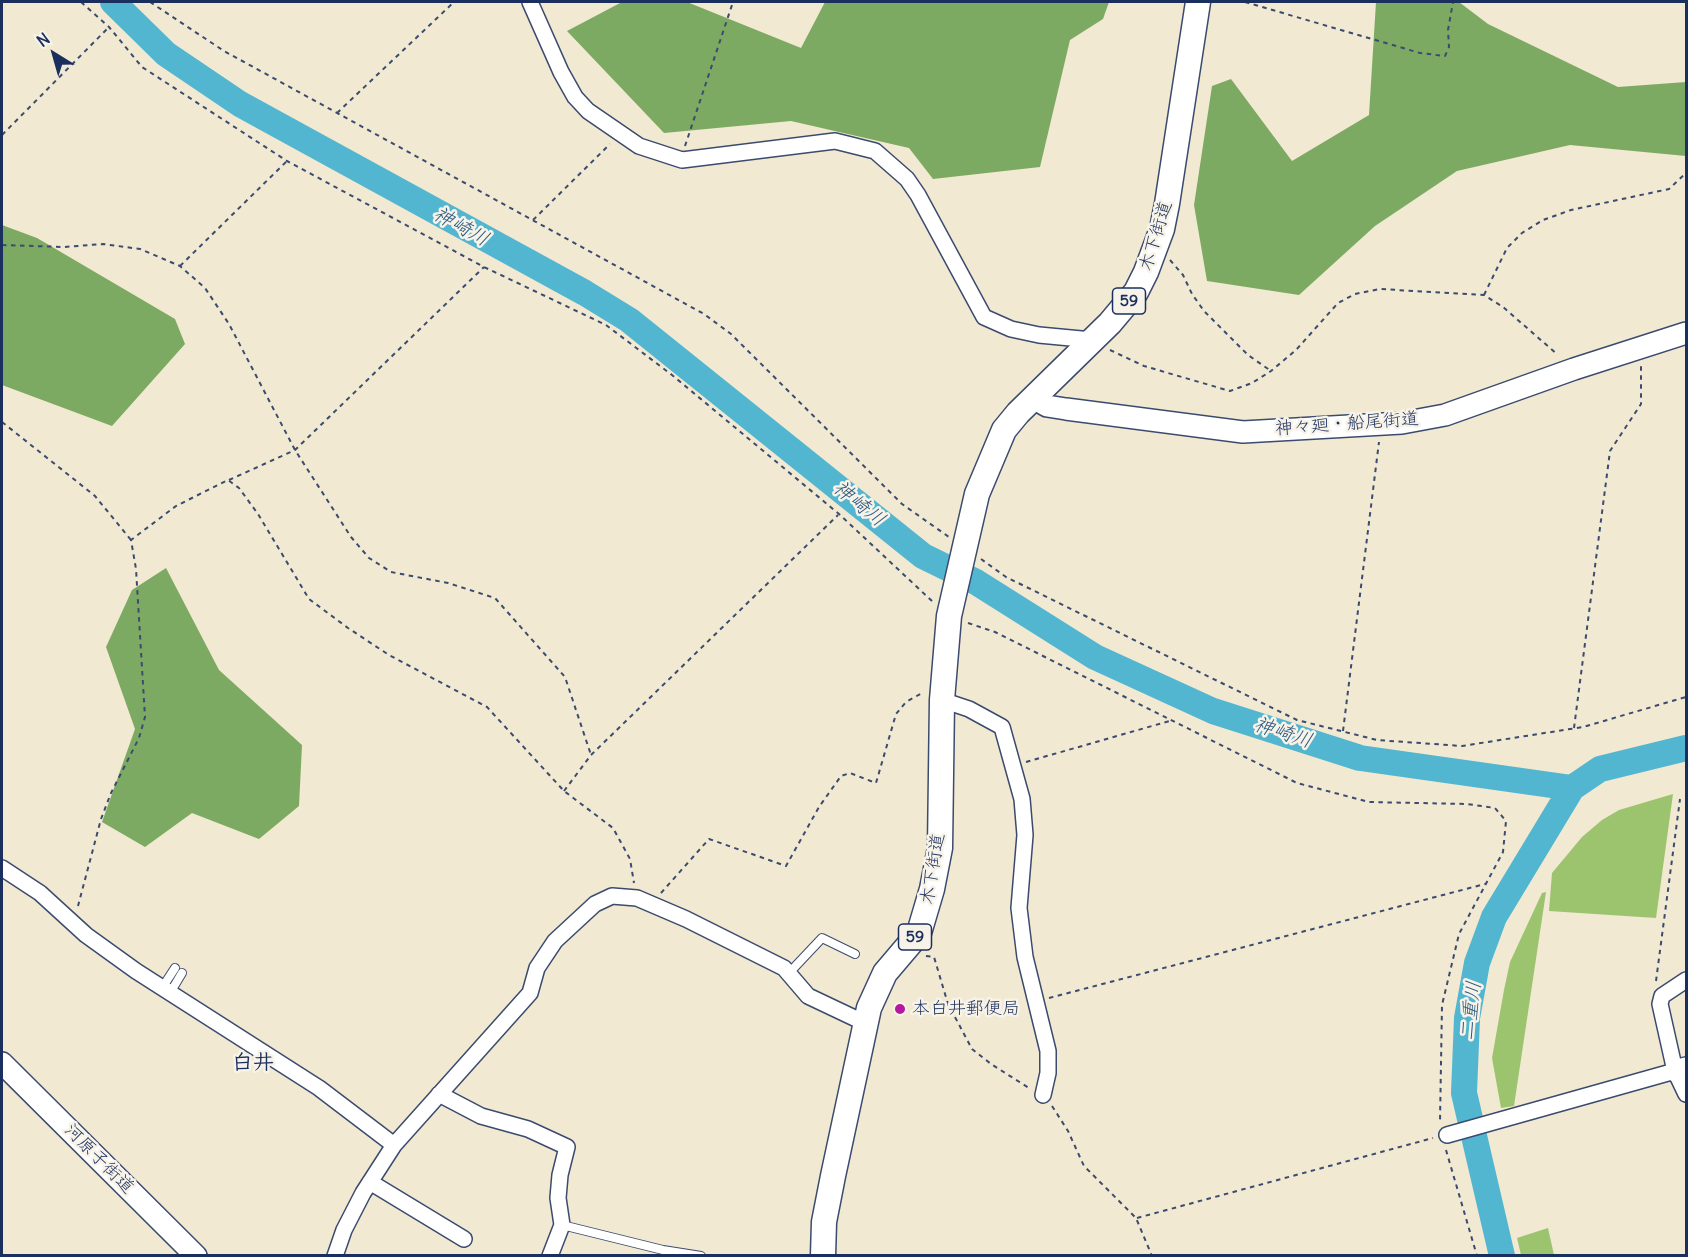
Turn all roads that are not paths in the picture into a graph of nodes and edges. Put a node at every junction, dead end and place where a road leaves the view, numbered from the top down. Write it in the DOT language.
graph roads {
  1 [pos="530,2"];
  2 [pos="1197,2"];
  3 [pos="1686,333"];
  4 [pos="1092,340"];
  5 [pos="1033,398"];
  6 [pos="943,693"];
  7 [pos="2,867"];
  8 [pos="855,954"];
  9 [pos="175,968"];
  10 [pos="182,973"];
  11 [pos="789,973"];
  12 [pos="1686,980"];
  13 [pos="166,990"];
  14 [pos="866,1023"];
  15 [pos="2,1063"];
  16 [pos="1681,1069"];
  17 [pos="439,1094"];
  18 [pos="1686,1094"];
  19 [pos="1043,1095"];
  20 [pos="1444,1135"];
  21 [pos="394,1145"];
  22 [pos="370,1182"];
  23 [pos="562,1225"];
  24 [pos="464,1239"];
  25 [pos="196,1256"];
  26 [pos="335,1256"];
  27 [pos="550,1256"];
  28 [pos="701,1256"];
  29 [pos="823,1256"];
  1 -- 4 [label="street"];
  2 -- 4 [label="main road, 木下街道 / 59"];
  3 -- 5 [label="street, 神々廻・船尾街道"];
  4 -- 5 [label="main road, 木下街道 / 59"];
  5 -- 6 [label="main road, 木下街道 / 59"];
  6 -- 14 [label="main road, 木下街道 / 59"];
  6 -- 19 [label="street"];
  7 -- 13 [label="street"];
  8 -- 11 [label="lane"];
  9 -- 13 [label="lane"];
  10 -- 13 [label="lane"];
  11 -- 14 [label="street"];
  11 -- 17 [label="street"];
  12 -- 16 [label="street"];
  13 -- 21 [label="street"];
  14 -- 29 [label="main road, 木下街道 / 59"];
  15 -- 25 [label="street, 河原子街道"];
  16 -- 18 [label="street"];
  16 -- 20 [label="street"];
  17 -- 21 [label="street"];
  17 -- 23 [label="street"];
  21 -- 22 [label="street"];
  22 -- 24 [label="street"];
  22 -- 26 [label="street"];
  23 -- 27 [label="street"];
  23 -- 28 [label="lane"];
}
